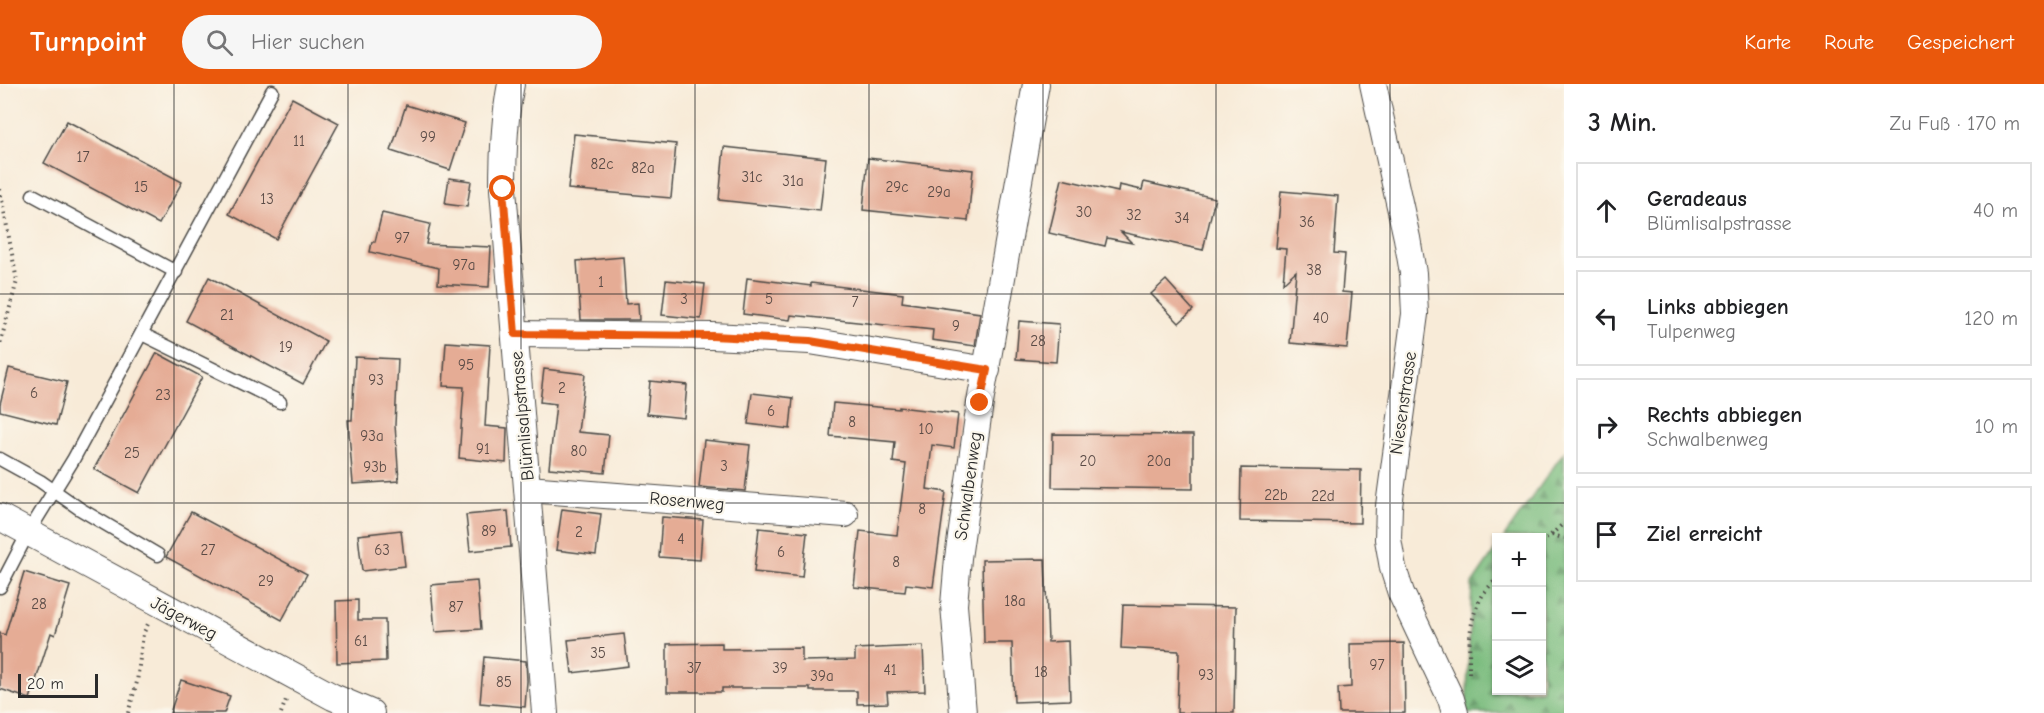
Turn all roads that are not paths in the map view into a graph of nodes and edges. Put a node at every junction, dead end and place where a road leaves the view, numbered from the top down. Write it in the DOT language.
graph roads {
  1 [pos="511,84"];
  2 [pos="1036,84"];
  3 [pos="1373,84"];
  4 [pos="273,91"];
  5 [pos="33,195"];
  6 [pos="176,272"];
  7 [pos="142,334"];
  8 [pos="515,334"];
  9 [pos="987,370"];
  10 [pos="280,402"];
  11 [pos="0,459"];
  12 [pos="528,489"];
  13 [pos="55,491"];
  14 [pos="845,514"];
  15 [pos="0,517"];
  16 [pos="28,533"];
  17 [pos="158,555"];
  18 [pos="0,587"];
  19 [pos="371,713"];
  20 [pos="545,713"];
  21 [pos="963,713"];
  22 [pos="1455,713"];
  1 -- 8 [label="street, Blümlisalpstrasse"];
  2 -- 9 [label="street, Schwalbenweg"];
  3 -- 22 [label="street, Niesenstrasse"];
  4 -- 6 [label="lane"];
  5 -- 6 [label="lane"];
  6 -- 7 [label="lane"];
  7 -- 10 [label="lane"];
  7 -- 13 [label="lane"];
  8 -- 9 [label="street"];
  8 -- 12 [label="street, Blümlisalpstrasse"];
  9 -- 21 [label="street, Schwalbenweg"];
  11 -- 13 [label="lane"];
  12 -- 14 [label="street, Rosenweg"];
  12 -- 20 [label="street, Blümlisalpstrasse"];
  13 -- 16 [label="lane"];
  13 -- 17 [label="lane"];
  15 -- 16 [label="street, Jägerweg"];
  16 -- 18 [label="lane"];
  16 -- 19 [label="street, Jägerweg"];
}
